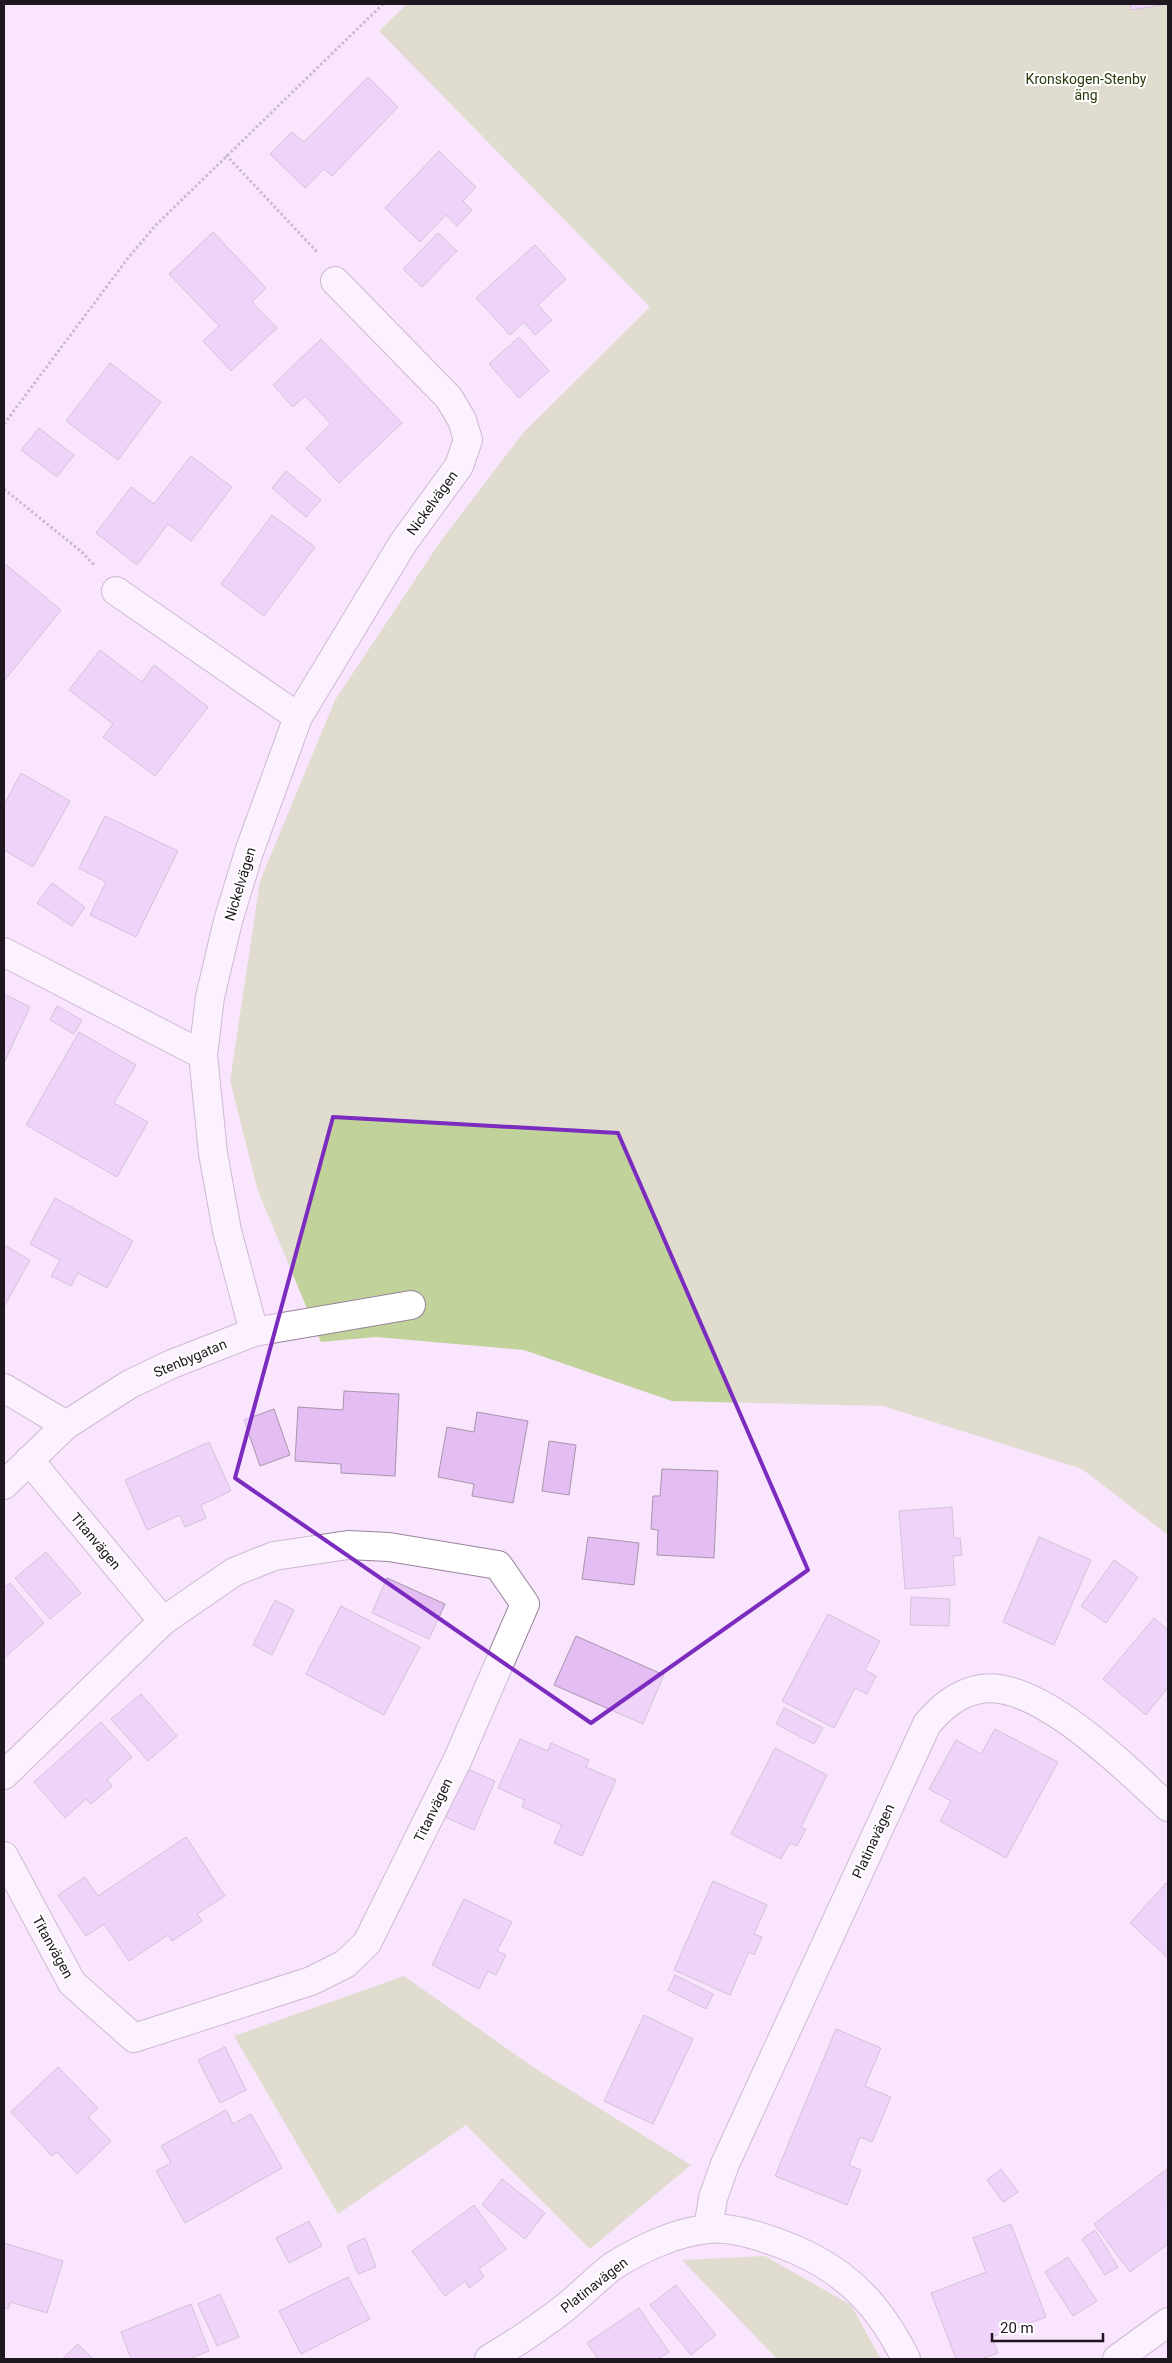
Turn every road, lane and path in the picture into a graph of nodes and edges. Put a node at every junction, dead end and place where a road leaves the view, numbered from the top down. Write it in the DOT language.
graph roads {
  1 [pos="383,4"];
  2 [pos="226,155"];
  3 [pos="335,281"];
  4 [pos="4,424"];
  5 [pos="4,489"];
  6 [pos="116,591"];
  7 [pos="298,718"];
  8 [pos="4,952"];
  9 [pos="203,1055"];
  10 [pos="411,1305"];
  11 [pos="254,1332"];
  12 [pos="4,1388"];
  13 [pos="66,1425"];
  14 [pos="29,1460"];
  15 [pos="4,1485"];
  16 [pos="163,1621"];
  17 [pos="4,1776"];
  18 [pos="1168,1807"];
  19 [pos="4,1856"];
  20 [pos="708,2229"];
  21 [pos="1168,2322"];
  22 [pos="489,2359"];
  23 [pos="906,2359"];
  24 [pos="1117,2359"];
  1 -- 2 [label="path"];
  2 -- 3 [label="path"];
  2 -- 4 [label="path"];
  3 -- 7 [label="street, Nickelvägen"];
  5 -- 6 [label="path"];
  6 -- 7 [label="street"];
  7 -- 9 [label="street, Nickelvägen"];
  8 -- 9 [label="street"];
  9 -- 11 [label="street, Nickelvägen"];
  10 -- 11 [label="street, Stenbygatan"];
  11 -- 13 [label="street, Stenbygatan"];
  12 -- 13 [label="street"];
  13 -- 14 [label="street, Stenbygatan"];
  14 -- 15 [label="street, Stenbygatan"];
  14 -- 16 [label="street, Titanvägen"];
  16 -- 17 [label="street, Titanvägen"];
  16 -- 19 [label="street, Titanvägen"];
  18 -- 20 [label="street, Platinavägen"];
  20 -- 22 [label="street, Platinavägen"];
  20 -- 23 [label="street, Platinavägen"];
  21 -- 24 [label="street"];
}
